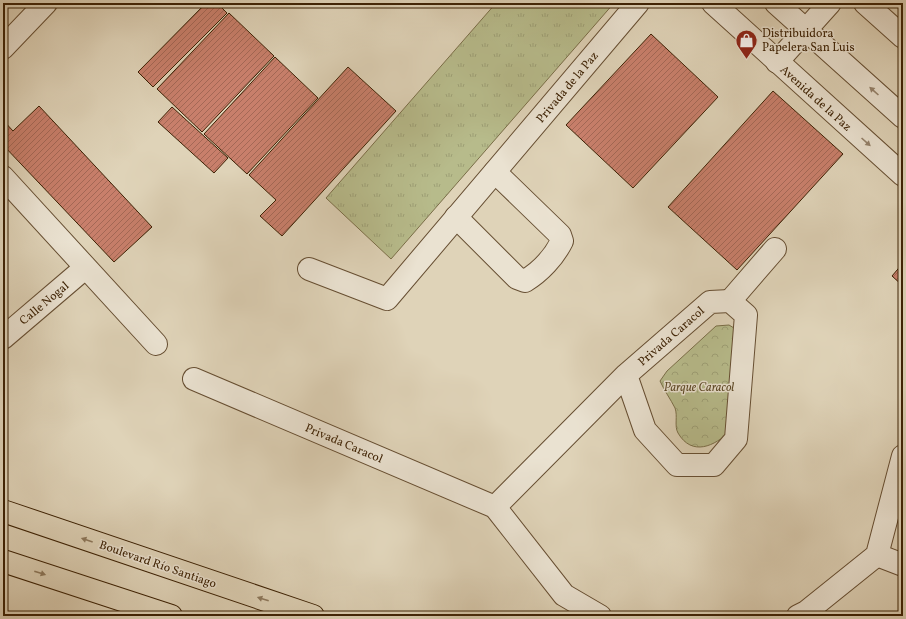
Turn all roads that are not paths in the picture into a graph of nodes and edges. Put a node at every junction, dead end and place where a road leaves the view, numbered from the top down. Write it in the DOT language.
graph roads {
  1 [pos="46,3"];
  2 [pos="638,3"];
  3 [pos="713,3"];
  4 [pos="776,3"];
  5 [pos="830,3"];
  6 [pos="865,3"];
  7 [pos="806,30"];
  8 [pos="903,37"];
  9 [pos="3,48"];
  10 [pos="777,62"];
  11 [pos="903,117"];
  12 [pos="495,172"];
  13 [pos="903,175"];
  14 [pos="3,177"];
  15 [pos="456,217"];
  16 [pos="775,249"];
  17 [pos="85,268"];
  18 [pos="309,269"];
  19 [pos="730,301"];
  20 [pos="3,338"];
  21 [pos="156,344"];
  22 [pos="626,375"];
  23 [pos="194,379"];
  24 [pos="903,456"];
  25 [pos="495,507"];
  26 [pos="3,511"];
  27 [pos="877,555"];
  28 [pos="3,561"];
  29 [pos="903,565"];
  30 [pos="171,616"];
  31 [pos="313,616"];
  32 [pos="600,616"];
  33 [pos="798,616"];
  1 -- 9 [label="street"];
  2 -- 12 [label="street, Privada de la Paz"];
  3 -- 10 [label="street, Avenida de la Paz"];
  4 -- 7 [label="street"];
  5 -- 7 [label="street"];
  6 -- 8 [label="street"];
  7 -- 10 [label="street"];
  11 -- 7 [label="street, one-way"];
  10 -- 13 [label="street, Avenida de la Paz, one-way"];
  12 -- 15 [label="street, Privada de la Paz"];
  12 -- 15 [label="street"];
  14 -- 17 [label="street"];
  15 -- 18 [label="street, Privada de la Paz"];
  16 -- 19 [label="street"];
  17 -- 20 [label="street, Calle Nogal"];
  17 -- 21 [label="street"];
  19 -- 22 [label="street, Privada Caracol"];
  19 -- 22 [label="street, Privada Caracol"];
  22 -- 25 [label="street, Privada Caracol"];
  23 -- 25 [label="street, Privada Caracol"];
  24 -- 27 [label="street"];
  25 -- 32 [label="street, Privada Caracol"];
  31 -- 26 [label="main road, Boulevard Río Santiago, one-way"];
  27 -- 29 [label="street"];
  27 -- 33 [label="street"];
  28 -- 30 [label="main road, one-way"];
}
